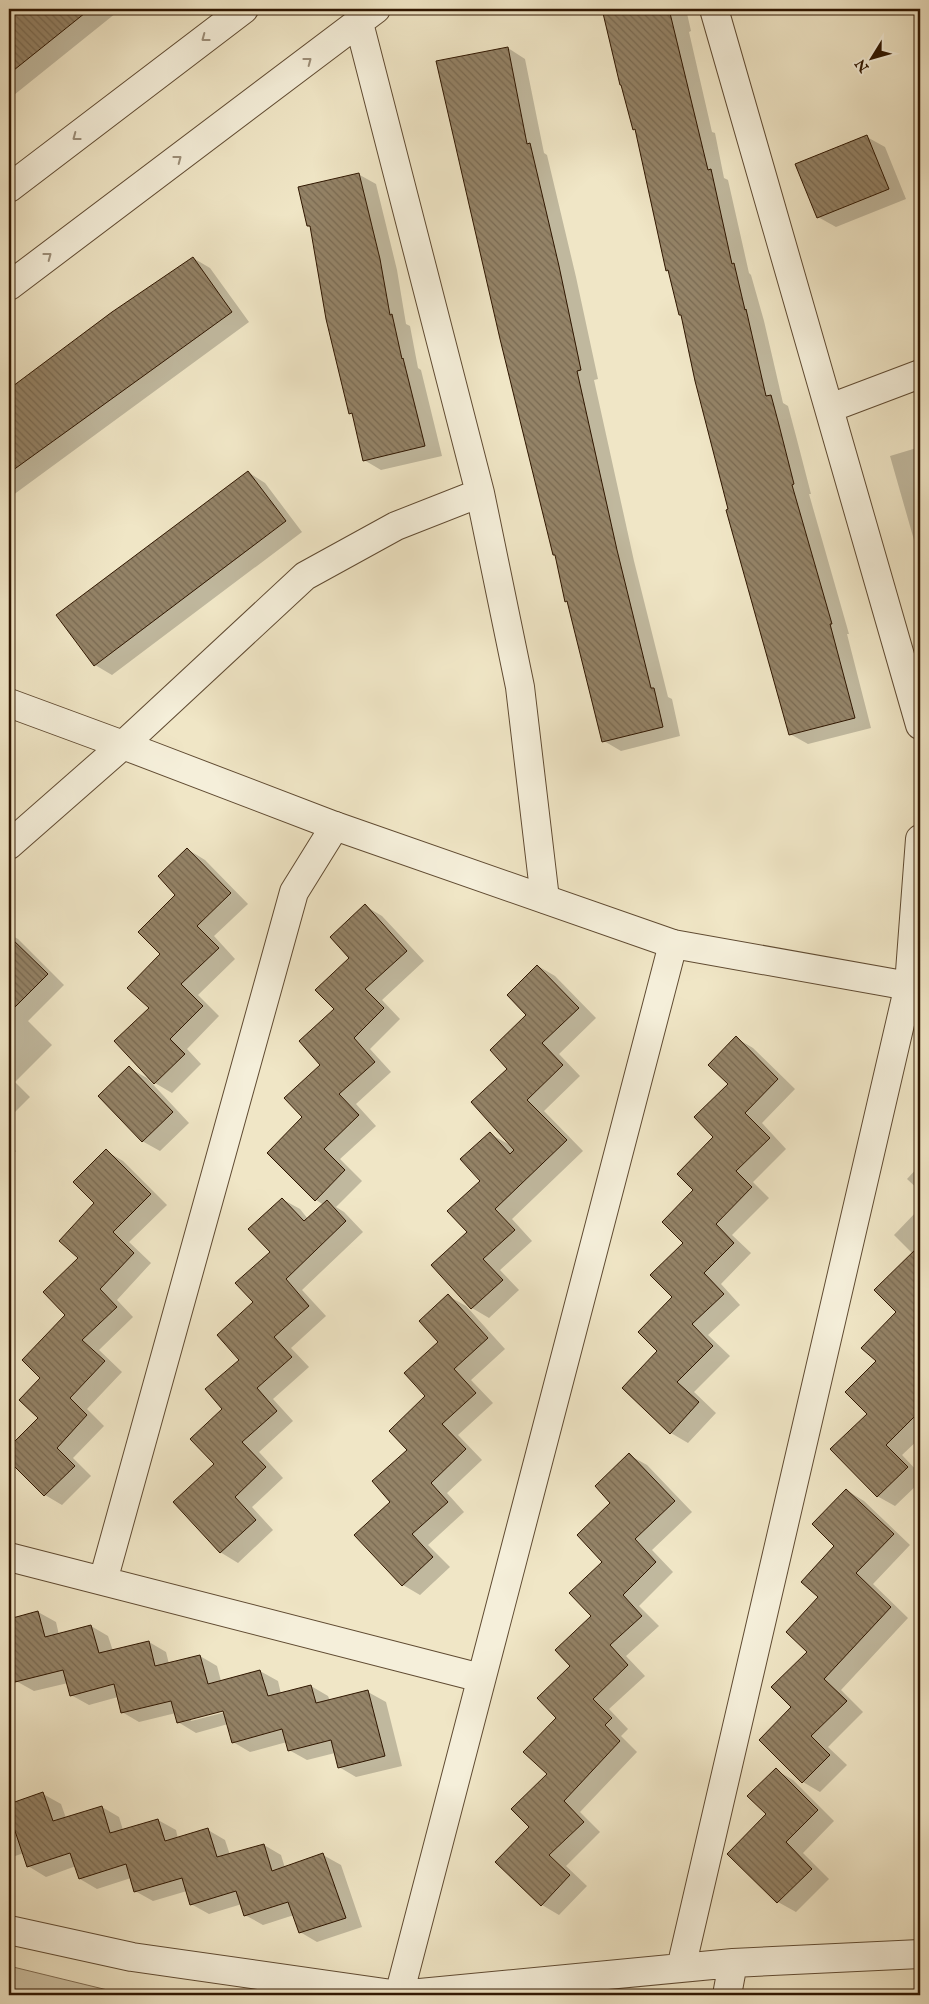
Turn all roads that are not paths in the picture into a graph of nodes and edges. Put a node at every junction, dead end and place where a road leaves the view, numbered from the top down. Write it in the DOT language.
graph roads {
  1 [pos="244,9"];
  2 [pos="714,9"];
  3 [pos="368,16"];
  4 [pos="9,188"];
  5 [pos="9,286"];
  6 [pos="920,374"];
  7 [pos="830,408"];
  8 [pos="480,493"];
  9 [pos="9,703"];
  10 [pos="920,725"];
  11 [pos="123,745"];
  12 [pos="335,826"];
  13 [pos="920,839"];
  14 [pos="9,845"];
  15 [pos="545,900"];
  16 [pos="673,944"];
  17 [pos="915,987"];
  18 [pos="9,1557"];
  19 [pos="103,1581"];
  20 [pos="481,1678"];
  21 [pos="9,1930"];
  22 [pos="920,1954"];
  23 [pos="733,1963"];
  24 [pos="681,1968"];
  25 [pos="399,1995"];
  26 [pos="727,1995"];
  1 -- 4 [label="street, one-way"];
  2 -- 7 [label="street"];
  5 -- 3 [label="street, one-way"];
  3 -- 8 [label="street"];
  6 -- 7 [label="street"];
  7 -- 10 [label="street"];
  8 -- 11 [label="street"];
  8 -- 15 [label="street"];
  9 -- 11 [label="street"];
  11 -- 12 [label="street"];
  11 -- 14 [label="street"];
  12 -- 15 [label="street"];
  12 -- 19 [label="street"];
  13 -- 17 [label="street"];
  15 -- 16 [label="street"];
  16 -- 17 [label="street"];
  16 -- 20 [label="street"];
  17 -- 24 [label="street"];
  18 -- 19 [label="street"];
  19 -- 20 [label="street"];
  20 -- 25 [label="street"];
  21 -- 25 [label="street"];
  22 -- 23 [label="street"];
  23 -- 24 [label="street"];
  23 -- 26 [label="street"];
  24 -- 25 [label="street"];
}
